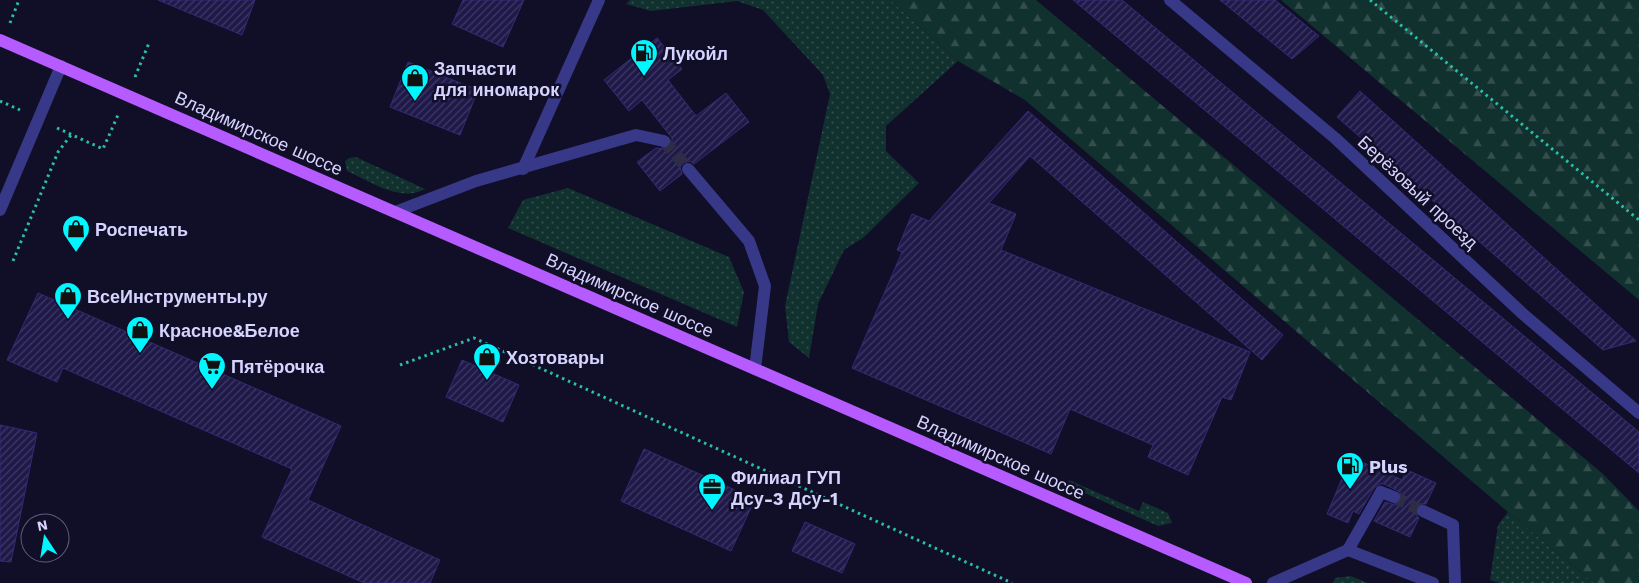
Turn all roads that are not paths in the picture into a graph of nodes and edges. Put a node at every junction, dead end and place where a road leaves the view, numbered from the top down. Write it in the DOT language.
graph roads {
  1 [pos="599,0"];
  2 [pos="1170,0"];
  3 [pos="0,40"];
  4 [pos="61,66"];
  5 [pos="664,141"];
  6 [pos="522,169"];
  7 [pos="688,169"];
  8 [pos="0,210"];
  9 [pos="395,212"];
  10 [pos="755,369"];
  11 [pos="1639,414"];
  12 [pos="1394,497"];
  13 [pos="1423,511"];
  14 [pos="1348,550"];
  15 [pos="1246,583"];
  16 [pos="1273,583"];
  17 [pos="1433,583"];
  18 [pos="1456,583"];
  1 -- 6 [label="street"];
  2 -- 11 [label="street, Берёзовый проезд"];
  3 -- 4 [label="main road, Владимирское шоссе"];
  4 -- 8 [label="street"];
  4 -- 9 [label="main road, Владимирское шоссе"];
  5 -- 6 [label="street"];
  6 -- 9 [label="street"];
  7 -- 10 [label="street"];
  9 -- 10 [label="main road, Владимирское шоссе"];
  10 -- 15 [label="main road, Владимирское шоссе"];
  12 -- 14 [label="street"];
  13 -- 18 [label="street"];
  14 -- 16 [label="street"];
  14 -- 17 [label="street"];
}
